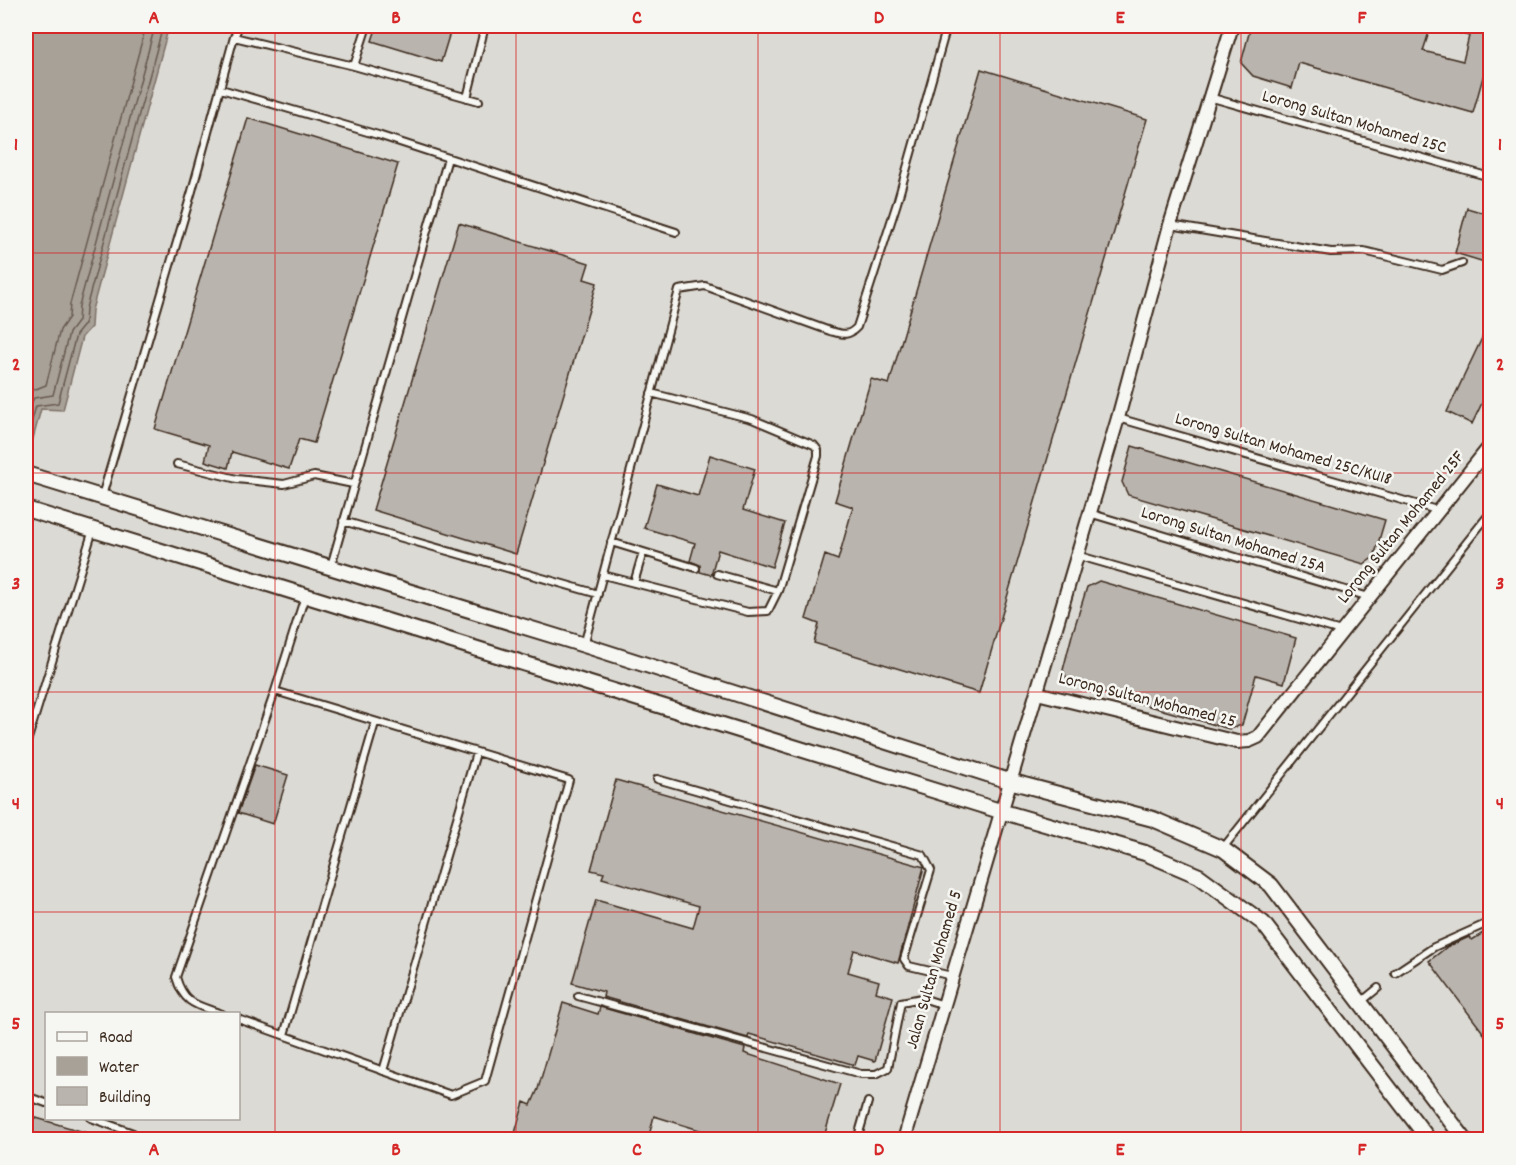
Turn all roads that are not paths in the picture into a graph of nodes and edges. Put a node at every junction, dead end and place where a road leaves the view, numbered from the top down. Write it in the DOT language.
graph roads {
  1 [pos="239,26"];
  2 [pos="367,26"];
  3 [pos="485,26"];
  4 [pos="946,26"];
  5 [pos="1232,26"];
  6 [pos="234,37"];
  7 [pos="354,66"];
  8 [pos="220,89"];
  9 [pos="1209,97"];
  10 [pos="467,98"];
  11 [pos="479,101"];
  12 [pos="448,158"];
  13 [pos="1491,177"];
  14 [pos="1170,225"];
  15 [pos="676,232"];
  16 [pos="1462,263"];
  17 [pos="651,393"];
  18 [pos="1118,418"];
  19 [pos="1491,447"];
  20 [pos="177,464"];
  21 [pos="26,474"];
  22 [pos="353,484"];
  23 [pos="102,496"];
  24 [pos="26,509"];
  25 [pos="1440,511"];
  26 [pos="1089,513"];
  27 [pos="1491,513"];
  28 [pos="343,521"];
  29 [pos="94,530"];
  30 [pos="611,542"];
  31 [pos="643,552"];
  32 [pos="1076,555"];
  33 [pos="331,567"];
  34 [pos="696,568"];
  35 [pos="717,574"];
  36 [pos="603,575"];
  37 [pos="634,583"];
  38 [pos="778,591"];
  39 [pos="597,594"];
  40 [pos="305,595"];
  41 [pos="1369,597"];
  42 [pos="1341,632"];
  43 [pos="584,645"];
  44 [pos="275,692"];
  45 [pos="1037,693"];
  46 [pos="375,723"];
  47 [pos="26,745"];
  48 [pos="476,753"];
  49 [pos="657,778"];
  50 [pos="1009,782"];
  51 [pos="1000,811"];
  52 [pos="1223,849"];
  53 [pos="1491,922"];
  54 [pos="1395,974"];
  55 [pos="952,976"];
  56 [pos="1378,988"];
  57 [pos="578,996"];
  58 [pos="1360,1002"];
  59 [pos="944,1005"];
  60 [pos="217,1012"];
  61 [pos="240,1020"];
  62 [pos="284,1035"];
  63 [pos="383,1071"];
  64 [pos="26,1096"];
  65 [pos="868,1102"];
  66 [pos="45,1103"];
  67 [pos="94,1120"];
  68 [pos="136,1140"];
  69 [pos="857,1140"];
  70 [pos="904,1140"];
  71 [pos="1429,1140"];
  72 [pos="1465,1140"];
  1 -- 6 [label="lane"];
  2 -- 7 [label="lane"];
  3 -- 10 [label="lane"];
  4 -- 17 [label="lane"];
  5 -- 9 [label="street, Jalan Sultan Mohamed 5"];
  6 -- 7 [label="lane"];
  6 -- 8 [label="lane"];
  7 -- 10 [label="lane"];
  8 -- 12 [label="lane"];
  8 -- 23 [label="lane"];
  9 -- 13 [label="lane, Lorong Sultan Mohamed 25C"];
  9 -- 14 [label="street, Jalan Sultan Mohamed 5"];
  10 -- 11 [label="lane"];
  12 -- 15 [label="lane"];
  12 -- 22 [label="lane"];
  14 -- 16 [label="lane"];
  14 -- 18 [label="street, Jalan Sultan Mohamed 5"];
  17 -- 30 [label="lane"];
  17 -- 38 [label="lane"];
  18 -- 25 [label="lane, Lorong Sultan Mohamed 25C/KU18"];
  18 -- 26 [label="street, Jalan Sultan Mohamed 5"];
  19 -- 25 [label="street, Lorong Sultan Mohamed 25F"];
  20 -- 22 [label="lane"];
  21 -- 23 [label="street"];
  22 -- 28 [label="lane"];
  23 -- 33 [label="street"];
  24 -- 29 [label="street"];
  25 -- 41 [label="street, Lorong Sultan Mohamed 25F"];
  26 -- 32 [label="street, Jalan Sultan Mohamed 5"];
  26 -- 41 [label="lane, Lorong Sultan Mohamed 25A"];
  27 -- 52 [label="lane"];
  28 -- 33 [label="lane"];
  28 -- 39 [label="lane"];
  29 -- 40 [label="street"];
  29 -- 47 [label="lane"];
  30 -- 31 [label="lane"];
  30 -- 36 [label="lane"];
  31 -- 34 [label="lane"];
  31 -- 37 [label="lane"];
  32 -- 42 [label="lane"];
  32 -- 45 [label="street, Jalan Sultan Mohamed 5"];
  33 -- 43 [label="street"];
  35 -- 38 [label="lane"];
  36 -- 37 [label="lane"];
  36 -- 39 [label="lane"];
  37 -- 38 [label="lane"];
  39 -- 43 [label="lane"];
  40 -- 44 [label="lane"];
  40 -- 51 [label="street"];
  41 -- 42 [label="street, Lorong Sultan Mohamed 25F"];
  42 -- 45 [label="street, Lorong Sultan Mohamed 25"];
  43 -- 50 [label="street"];
  44 -- 46 [label="lane"];
  44 -- 60 [label="lane"];
  45 -- 50 [label="street, Jalan Sultan Mohamed 5"];
  46 -- 48 [label="lane"];
  46 -- 62 [label="lane"];
  48 -- 63 [label="lane"];
  48 -- 63 [label="lane"];
  49 -- 55 [label="lane"];
  50 -- 51 [label="street, Jalan Sultan Mohamed 5"];
  50 -- 52 [label="street"];
  51 -- 55 [label="street, Jalan Sultan Mohamed 5"];
  51 -- 71 [label="street"];
  52 -- 58 [label="street"];
  53 -- 54 [label="lane"];
  55 -- 59 [label="street, Jalan Sultan Mohamed 5"];
  56 -- 58 [label="lane"];
  57 -- 59 [label="lane"];
  58 -- 72 [label="street"];
  59 -- 70 [label="street, Jalan Sultan Mohamed 5"];
  61 -- 62 [label="lane"];
  62 -- 63 [label="lane"];
  64 -- 66 [label="lane"];
  65 -- 69 [label="lane"];
  67 -- 68 [label="lane"];
}
